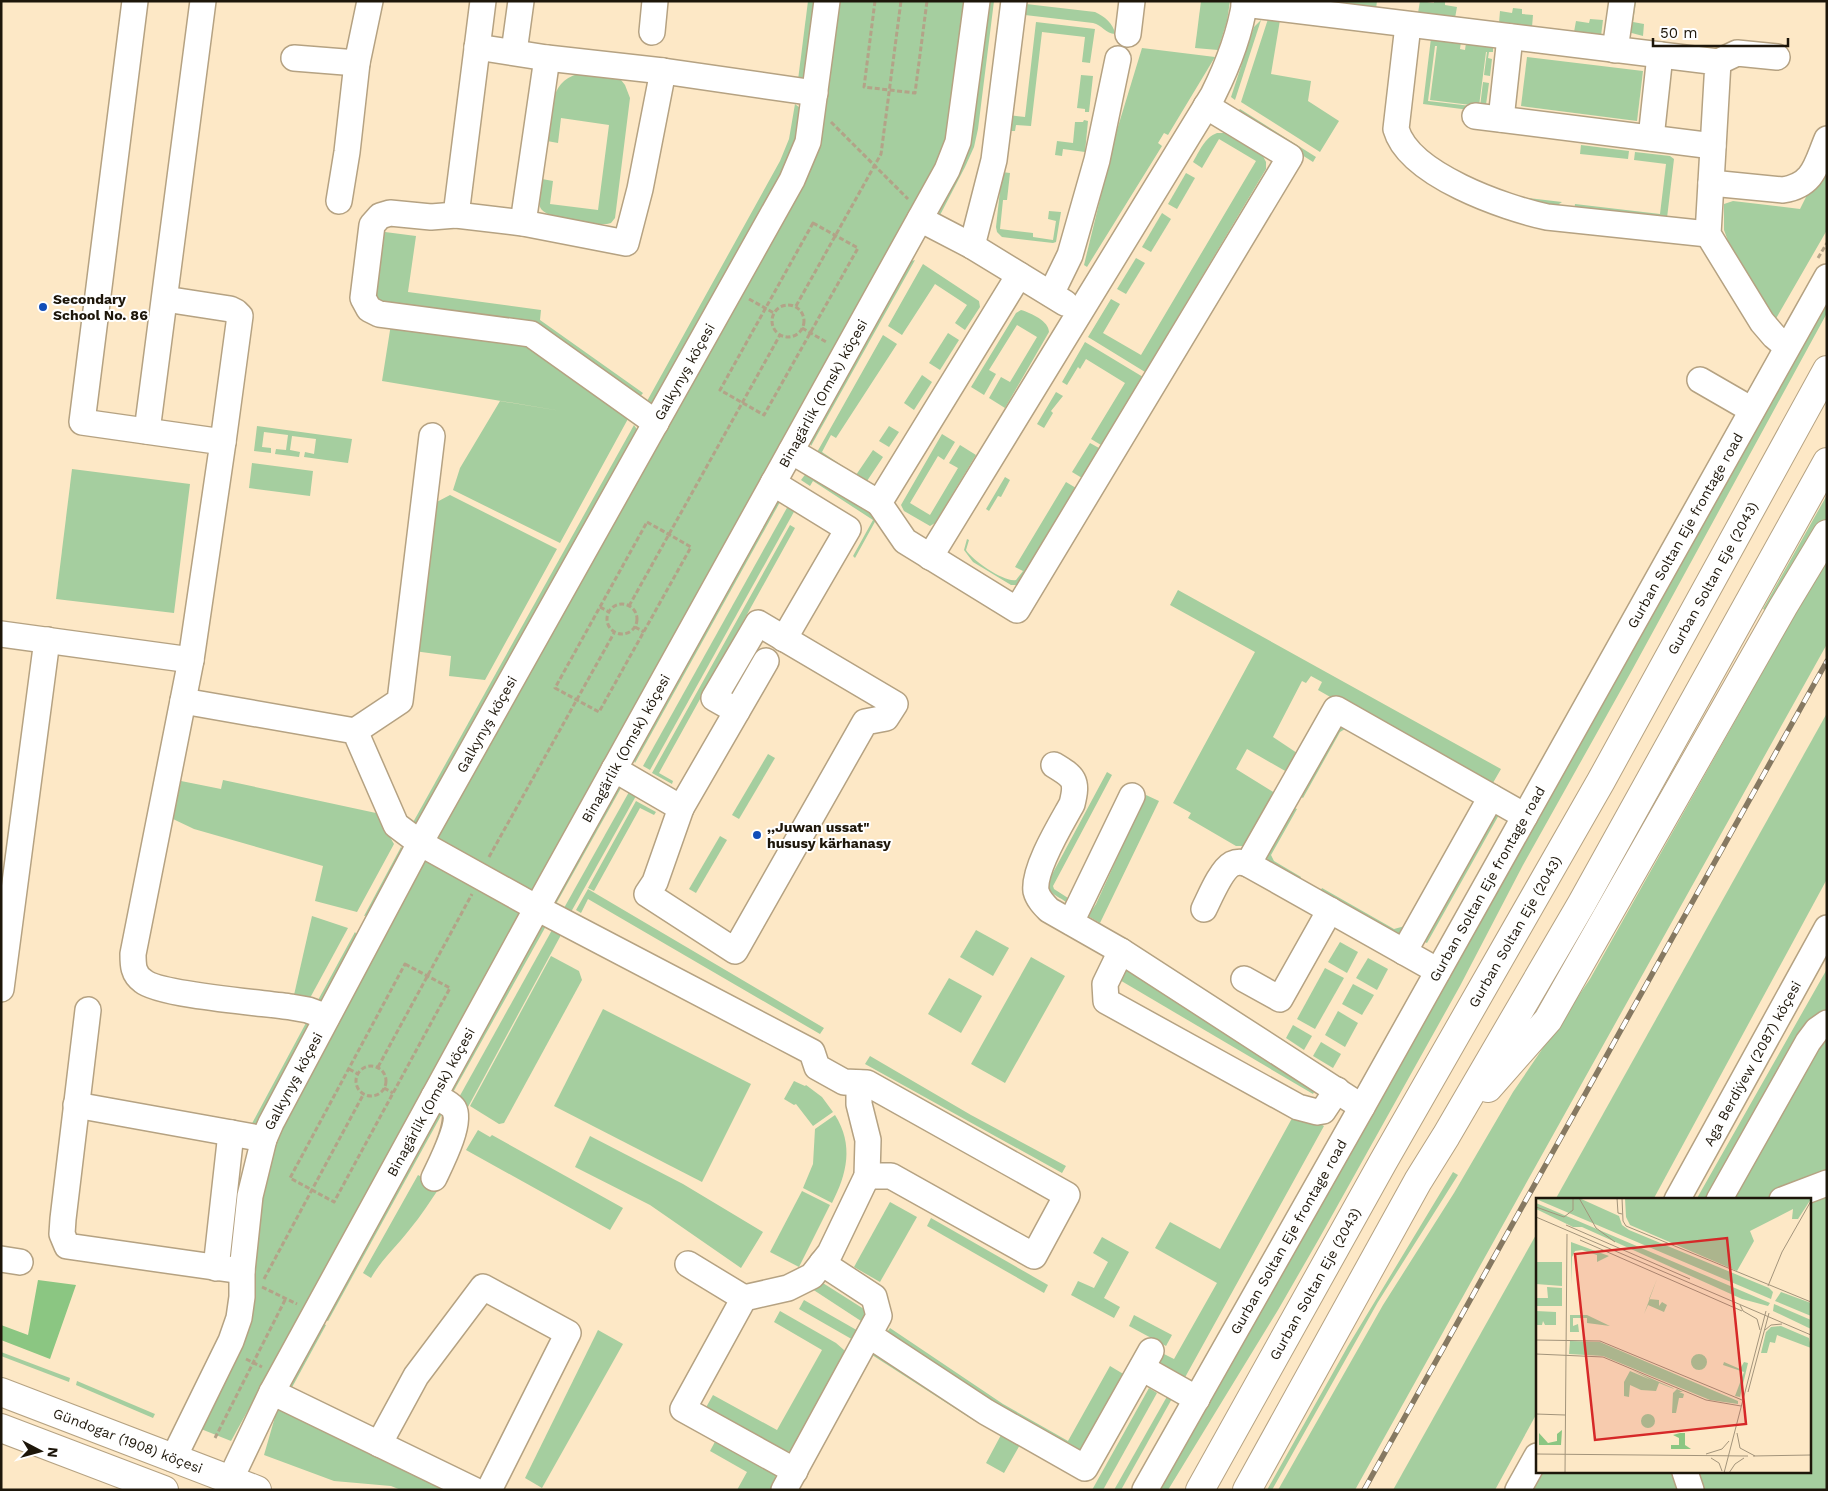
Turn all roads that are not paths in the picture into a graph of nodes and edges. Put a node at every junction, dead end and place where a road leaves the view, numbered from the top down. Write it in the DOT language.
graph roads {
  1 [pos="135,1"];
  2 [pos="204,1"];
  3 [pos="370,1"];
  4 [pos="483,1"];
  5 [pos="521,1"];
  6 [pos="656,1"];
  7 [pos="827,1"];
  8 [pos="977,1"];
  9 [pos="1014,1"];
  10 [pos="1132,1"];
  11 [pos="1622,1"];
  12 [pos="1244,3"];
  13 [pos="1408,24"];
  14 [pos="652,32"];
  15 [pos="1128,34"];
  16 [pos="1510,37"];
  17 [pos="477,48"];
  18 [pos="1615,50"];
  19 [pos="514,52"];
  20 [pos="1660,55"];
  21 [pos="1777,57"];
  22 [pos="294,58"];
  23 [pos="546,58"];
  24 [pos="1118,59"];
  25 [pos="1718,62"];
  26 [pos="357,63"];
  27 [pos="664,71"];
  28 [pos="816,93"];
  29 [pos="1206,106"];
  30 [pos="1475,116"];
  31 [pos="1501,119"];
  32 [pos="1651,138"];
  33 [pos="1827,140"];
  34 [pos="1713,146"];
  35 [pos="1711,183"];
  36 [pos="339,202"];
  37 [pos="917,212"];
  38 [pos="456,215"];
  39 [pos="523,223"];
  40 [pos="1708,234"];
  41 [pos="972,246"];
  42 [pos="1019,275"];
  43 [pos="1827,277"];
  44 [pos="1051,294"];
  45 [pos="165,299"];
  46 [pos="1080,312"];
  47 [pos="1787,346"];
  48 [pos="1827,370"];
  49 [pos="1700,380"];
  50 [pos="1752,410"];
  51 [pos="656,423"];
  52 [pos="148,431"];
  53 [pos="432,436"];
  54 [pos="223,442"];
  55 [pos="791,451"];
  56 [pos="1827,462"];
  57 [pos="773,483"];
  58 [pos="879,503"];
  59 [pos="1827,534"];
  60 [pos="930,556"];
  61 [pos="1,634"];
  62 [pos="784,639"];
  63 [pos="47,640"];
  64 [pos="191,660"];
  65 [pos="766,661"];
  66 [pos="183,701"];
  67 [pos="737,711"];
  68 [pos="355,731"];
  69 [pos="1054,765"];
  70 [pos="614,769"];
  71 [pos="1132,796"];
  72 [pos="1491,797"];
  73 [pos="681,808"];
  74 [pos="1525,816"];
  75 [pos="420,843"];
  76 [pos="1248,864"];
  77 [pos="537,908"];
  78 [pos="1204,909"];
  79 [pos="1330,910"];
  80 [pos="1071,922"];
  81 [pos="1827,928"];
  82 [pos="1121,951"];
  83 [pos="1404,952"];
  84 [pos="1438,971"];
  85 [pos="1244,979"];
  86 [pos="1,990"];
  87 [pos="88,1010"];
  88 [pos="328,1017"];
  89 [pos="1827,1023"];
  90 [pos="859,1083"];
  91 [pos="1337,1090"];
  92 [pos="434,1096"];
  93 [pos="76,1105"];
  94 [pos="1362,1108"];
  95 [pos="231,1133"];
  96 [pos="1446,1136"];
  97 [pos="264,1139"];
  98 [pos="867,1176"];
  99 [pos="434,1178"];
  100 [pos="1827,1183"];
  101 [pos="1678,1198"];
  102 [pos="1720,1198"];
  103 [pos="1787,1198"];
  104 [pos="822,1263"];
  105 [pos="688,1264"];
  106 [pos="216,1268"];
  107 [pos="242,1271"];
  108 [pos="744,1298"];
  109 [pos="869,1335"];
  110 [pos="270,1381"];
  111 [pos="1,1392"];
  112 [pos="1197,1399"];
  113 [pos="1,1428"];
  114 [pos="379,1444"];
  115 [pos="1536,1458"];
  116 [pos="173,1459"];
  117 [pos="1686,1474"];
  118 [pos="789,1480"];
  119 [pos="227,1485"];
  120 [pos="164,1490"];
  121 [pos="256,1490"];
  122 [pos="474,1490"];
  123 [pos="489,1490"];
  124 [pos="1145,1490"];
  125 [pos="1200,1490"];
  126 [pos="1247,1490"];
  127 [pos="1518,1490"];
  128 [pos="1691,1490"];
  1 -- 52 [label="street"];
  2 -- 45 [label="street"];
  3 -- 26 [label="street"];
  4 -- 17 [label="street"];
  5 -- 19 [label="street"];
  6 -- 14 [label="street"];
  7 -- 28 [label="street, Galkynyş köçesi"];
  8 -- 37 [label="street, Binagärlik (Omsk) köçesi"];
  9 -- 41 [label="street"];
  10 -- 15 [label="street"];
  11 -- 18 [label="street"];
  12 -- 13 [label="street"];
  12 -- 29 [label="street"];
  13 -- 16 [label="street"];
  13 -- 40 [label="street"];
  16 -- 18 [label="street"];
  16 -- 31 [label="street"];
  17 -- 19 [label="street"];
  17 -- 38 [label="street"];
  18 -- 20 [label="street"];
  19 -- 23 [label="street"];
  20 -- 25 [label="street"];
  20 -- 32 [label="street"];
  21 -- 25 [label="street"];
  22 -- 26 [label="street"];
  23 -- 27 [label="street"];
  23 -- 39 [label="street"];
  24 -- 44 [label="street"];
  25 -- 34 [label="street"];
  26 -- 36 [label="street"];
  27 -- 28 [label="street"];
  27 -- 39 [label="street"];
  28 -- 51 [label="street, Galkynyş köçesi"];
  29 -- 46 [label="street"];
  29 -- 60 [label="street"];
  30 -- 31 [label="street"];
  31 -- 32 [label="street"];
  32 -- 34 [label="street"];
  33 -- 35 [label="street"];
  34 -- 35 [label="street"];
  35 -- 40 [label="street"];
  37 -- 41 [label="street"];
  37 -- 55 [label="street, Binagärlik (Omsk) köçesi"];
  38 -- 39 [label="street"];
  38 -- 51 [label="street"];
  40 -- 47 [label="street"];
  41 -- 42 [label="street"];
  42 -- 44 [label="street"];
  42 -- 58 [label="street"];
  43 -- 47 [label="street, Gurban Soltan Eje frontage road"];
  44 -- 46 [label="street"];
  45 -- 52 [label="street"];
  45 -- 54 [label="street"];
  46 -- 60 [label="street"];
  47 -- 50 [label="street, Gurban Soltan Eje frontage road"];
  48 -- 125 [label="main road, Gurban Soltan Eje (2043)"];
  49 -- 50 [label="street"];
  50 -- 74 [label="street, Gurban Soltan Eje frontage road"];
  51 -- 75 [label="street, Galkynyş köçesi"];
  52 -- 54 [label="street"];
  53 -- 68 [label="street"];
  54 -- 64 [label="street"];
  55 -- 57 [label="street, Binagärlik (Omsk) köçesi"];
  55 -- 58 [label="street"];
  56 -- 96 [label="main road"];
  57 -- 62 [label="street"];
  57 -- 70 [label="street, Binagärlik (Omsk) köçesi"];
  58 -- 60 [label="street"];
  59 -- 96 [label="main road"];
  61 -- 63 [label="street"];
  62 -- 67 [label="street"];
  62 -- 73 [label="street"];
  63 -- 64 [label="street"];
  63 -- 86 [label="street"];
  64 -- 66 [label="street"];
  65 -- 67 [label="street"];
  66 -- 68 [label="street"];
  66 -- 88 [label="street"];
  67 -- 73 [label="street"];
  68 -- 75 [label="street"];
  69 -- 80 [label="street"];
  70 -- 73 [label="street"];
  70 -- 77 [label="street, Binagärlik (Omsk) köçesi"];
  71 -- 80 [label="street"];
  72 -- 74 [label="street"];
  72 -- 76 [label="street"];
  72 -- 83 [label="street"];
  74 -- 84 [label="street, Gurban Soltan Eje frontage road"];
  75 -- 77 [label="street"];
  75 -- 88 [label="street, Galkynyş köçesi"];
  76 -- 78 [label="street"];
  76 -- 79 [label="street"];
  77 -- 90 [label="street"];
  77 -- 92 [label="street, Binagärlik (Omsk) köçesi"];
  79 -- 83 [label="street"];
  79 -- 85 [label="street"];
  80 -- 82 [label="street"];
  81 -- 101 [label="street, Aga Berdiýew (2087) köçesi"];
  82 -- 91 [label="street"];
  82 -- 91 [label="street"];
  83 -- 84 [label="street"];
  84 -- 94 [label="street, Gurban Soltan Eje frontage road"];
  87 -- 93 [label="street"];
  88 -- 97 [label="street, Galkynyş köçesi"];
  89 -- 102 [label="street"];
  90 -- 98 [label="street"];
  90 -- 98 [label="street"];
  91 -- 94 [label="street"];
  92 -- 99 [label="street"];
  92 -- 110 [label="street, Binagärlik (Omsk) köçesi"];
  93 -- 95 [label="street"];
  93 -- 106 [label="street"];
  94 -- 112 [label="street, Gurban Soltan Eje frontage road"];
  95 -- 97 [label="street"];
  95 -- 106 [label="street"];
  96 -- 126 [label="main road"];
  97 -- 107 [label="street, Galkynyş köçesi"];
  98 -- 104 [label="street"];
  100 -- 103 [label="street"];
  104 -- 108 [label="street"];
  104 -- 109 [label="street"];
  105 -- 108 [label="street"];
  106 -- 107 [label="street"];
  107 -- 116 [label="street, Galkynyş köçesi"];
  108 -- 118 [label="street"];
  109 -- 112 [label="street"];
  109 -- 118 [label="street"];
  110 -- 114 [label="street"];
  110 -- 119 [label="street, Binagärlik (Omsk) köçesi"];
  111 -- 116 [label="main road, Gündogar (1908) köçesi"];
  112 -- 124 [label="street, Gurban Soltan Eje frontage road"];
  113 -- 120 [label="main road"];
  114 -- 122 [label="street"];
  114 -- 123 [label="street"];
  115 -- 127 [label="street"];
  116 -- 119 [label="main road, Gündogar (1908) köçesi"];
  117 -- 128 [label="street"];
  119 -- 121 [label="main road, Gündogar (1908) köçesi"];
}
